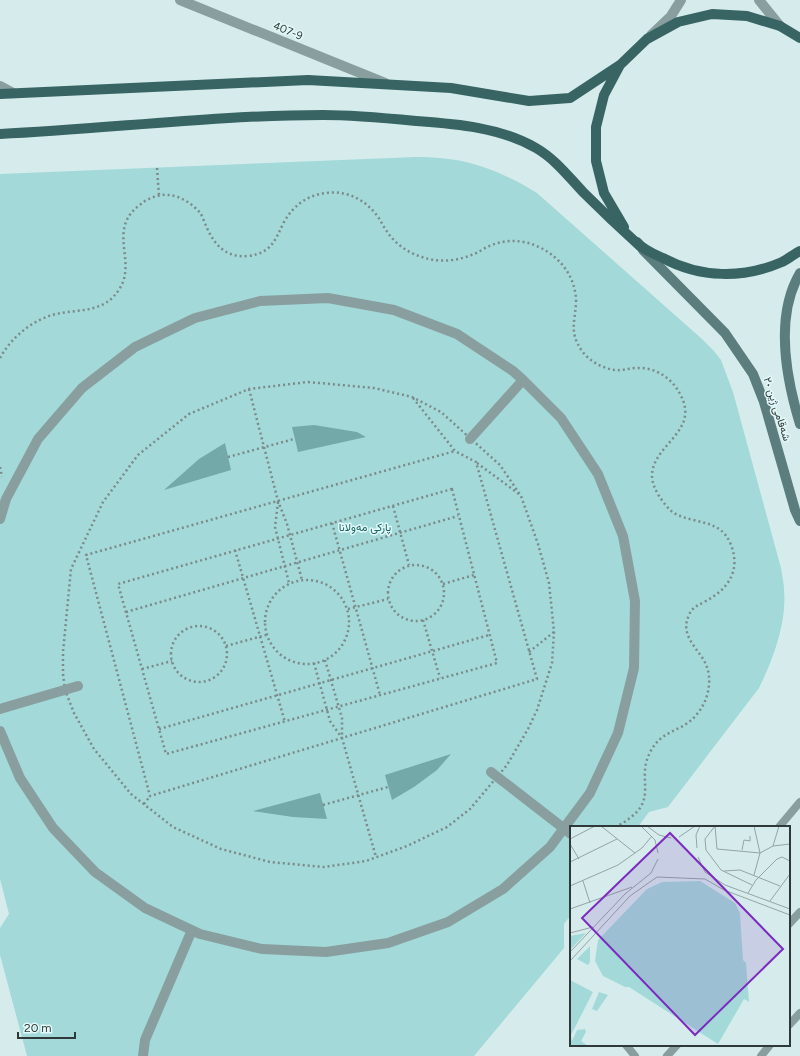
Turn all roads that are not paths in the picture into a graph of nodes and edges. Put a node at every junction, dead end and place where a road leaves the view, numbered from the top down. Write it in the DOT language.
graph roads {
  1 [pos="180,0"];
  2 [pos="681,0"];
  3 [pos="759,0"];
  4 [pos="780,26"];
  5 [pos="800,38"];
  6 [pos="647,39"];
  7 [pos="620,66"];
  8 [pos="386,84"];
  9 [pos="0,86"];
  10 [pos="13,93"];
  11 [pos="0,94"];
  12 [pos="0,134"];
  13 [pos="641,247"];
  14 [pos="800,251"];
  15 [pos="800,273"];
  16 [pos="523,380"];
  17 [pos="800,424"];
  18 [pos="470,439"];
  19 [pos="0,518"];
  20 [pos="800,521"];
  21 [pos="78,686"];
  22 [pos="0,709"];
  23 [pos="0,730"];
  24 [pos="494,774"];
  25 [pos="800,802"];
  26 [pos="571,826"];
  27 [pos="780,826"];
  28 [pos="567,832"];
  29 [pos="800,912"];
  30 [pos="790,923"];
  31 [pos="192,930"];
  32 [pos="800,1013"];
  33 [pos="790,1024"];
  34 [pos="627,1046"];
  35 [pos="676,1046"];
  36 [pos="769,1046"];
  37 [pos="143,1056"];
  38 [pos="635,1056"];
  39 [pos="667,1056"];
  40 [pos="761,1056"];
  1 -- 8 [label="street, 407-9"];
  2 -- 6 [label="street"];
  3 -- 4 [label="street"];
  4 -- 5 [label="main road"];
  4 -- 6 [label="main road"];
  6 -- 7 [label="main road"];
  7 -- 8 [label="main road"];
  7 -- 13 [label="main road"];
  8 -- 10 [label="main road"];
  9 -- 10 [label="street"];
  10 -- 11 [label="main road"];
  12 -- 13 [label="main road"];
  13 -- 14 [label="main road"];
  13 -- 20 [label="main road, شەقامی ژین ٢٠"];
  15 -- 17 [label="main road, شەقامی ژین ٢٠"];
  16 -- 18 [label="street"];
  16 -- 19 [label="street"];
  16 -- 26 [label="street"];
  21 -- 22 [label="street"];
  23 -- 31 [label="street"];
  24 -- 28 [label="street"];
  25 -- 27 [label="lane"];
  28 -- 31 [label="street"];
  29 -- 30 [label="lane"];
  31 -- 37 [label="street"];
  32 -- 33 [label="lane"];
  34 -- 38 [label="lane"];
  35 -- 39 [label="lane"];
  36 -- 40 [label="lane"];
}
